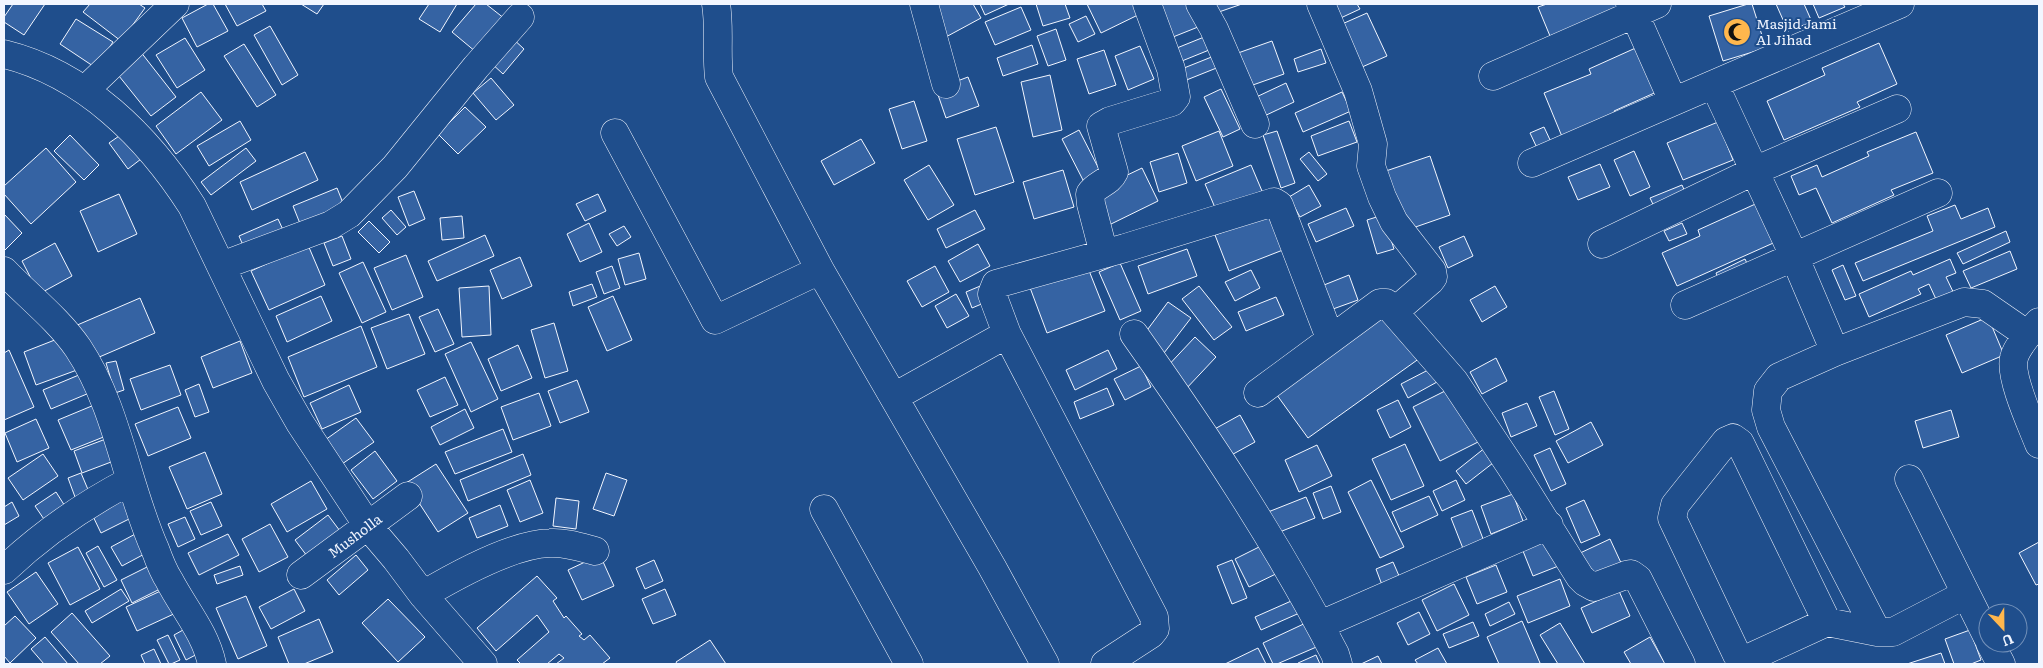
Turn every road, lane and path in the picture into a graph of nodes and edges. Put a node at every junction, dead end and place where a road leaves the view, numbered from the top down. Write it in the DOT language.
graph roads {
  1 [pos="175,4"];
  2 [pos="716,4"];
  3 [pos="924,4"];
  4 [pos="1147,4"];
  5 [pos="1200,4"];
  6 [pos="1321,4"];
  7 [pos="1900,4"];
  8 [pos="1640,7"];
  9 [pos="520,17"];
  10 [pos="4,54"];
  11 [pos="1493,76"];
  12 [pos="946,84"];
  13 [pos="1714,84"];
  14 [pos="85,90"];
  15 [pos="1674,101"];
  16 [pos="1897,108"];
  17 [pos="1255,124"];
  18 [pos="615,133"];
  19 [pos="1532,163"];
  20 [pos="1754,171"];
  21 [pos="1938,193"];
  22 [pos="1602,244"];
  23 [pos="1104,254"];
  24 [pos="1795,258"];
  25 [pos="221,266"];
  26 [pos="820,270"];
  27 [pos="4,271"];
  28 [pos="1685,305"];
  29 [pos="1394,312"];
  30 [pos="2033,329"];
  31 [pos="1007,334"];
  32 [pos="1134,334"];
  33 [pos="1330,338"];
  34 [pos="1835,352"];
  35 [pos="1258,393"];
  36 [pos="894,397"];
  37 [pos="2039,444"];
  38 [pos="1909,479"];
  39 [pos="130,481"];
  40 [pos="408,496"];
  41 [pos="824,509"];
  42 [pos="1549,525"];
  43 [pos="368,526"];
  44 [pos="595,551"];
  45 [pos="4,570"];
  46 [pos="301,576"];
  47 [pos="1966,594"];
  48 [pos="423,596"];
  49 [pos="1978,618"];
  50 [pos="1827,622"];
  51 [pos="1320,625"];
  52 [pos="1877,632"];
  53 [pos="474,662"];
  54 [pos="212,664"];
  55 [pos="909,664"];
  56 [pos="1045,664"];
  57 [pos="1105,664"];
  58 [pos="1338,664"];
  59 [pos="1681,664"];
  1 -- 14 [label="street"];
  2 -- 26 [label="street"];
  3 -- 12 [label="street"];
  4 -- 23 [label="street"];
  5 -- 17 [label="street"];
  6 -- 29 [label="street"];
  7 -- 13 [label="street"];
  8 -- 11 [label="street"];
  8 -- 15 [label="street"];
  9 -- 25 [label="street"];
  10 -- 14 [label="street"];
  13 -- 15 [label="street"];
  13 -- 20 [label="street"];
  14 -- 25 [label="street"];
  15 -- 19 [label="street"];
  16 -- 20 [label="street"];
  18 -- 26 [label="street"];
  20 -- 22 [label="street"];
  20 -- 24 [label="street"];
  21 -- 24 [label="street"];
  23 -- 31 [label="street"];
  23 -- 33 [label="street"];
  24 -- 28 [label="street"];
  24 -- 34 [label="street"];
  25 -- 43 [label="street"];
  26 -- 36 [label="street"];
  27 -- 39 [label="street"];
  29 -- 33 [label="street"];
  29 -- 42 [label="street"];
  30 -- 34 [label="street"];
  30 -- 37 [label="street"];
  31 -- 36 [label="street"];
  31 -- 57 [label="street"];
  32 -- 51 [label="street"];
  33 -- 35 [label="street"];
  34 -- 52 [label="street"];
  36 -- 56 [label="street"];
  38 -- 47 [label="street"];
  39 -- 45 [label="street"];
  39 -- 54 [label="street"];
  40 -- 43 [label="street, Musholla"];
  41 -- 55 [label="street"];
  42 -- 51 [label="street"];
  42 -- 59 [label="street"];
  43 -- 46 [label="street, Musholla"];
  43 -- 48 [label="street"];
  44 -- 48 [label="street"];
  47 -- 49 [label="street"];
  47 -- 52 [label="street"];
  48 -- 53 [label="street"];
  50 -- 50 [label="street"];
  50 -- 52 [label="street"];
  51 -- 58 [label="street"];
}
